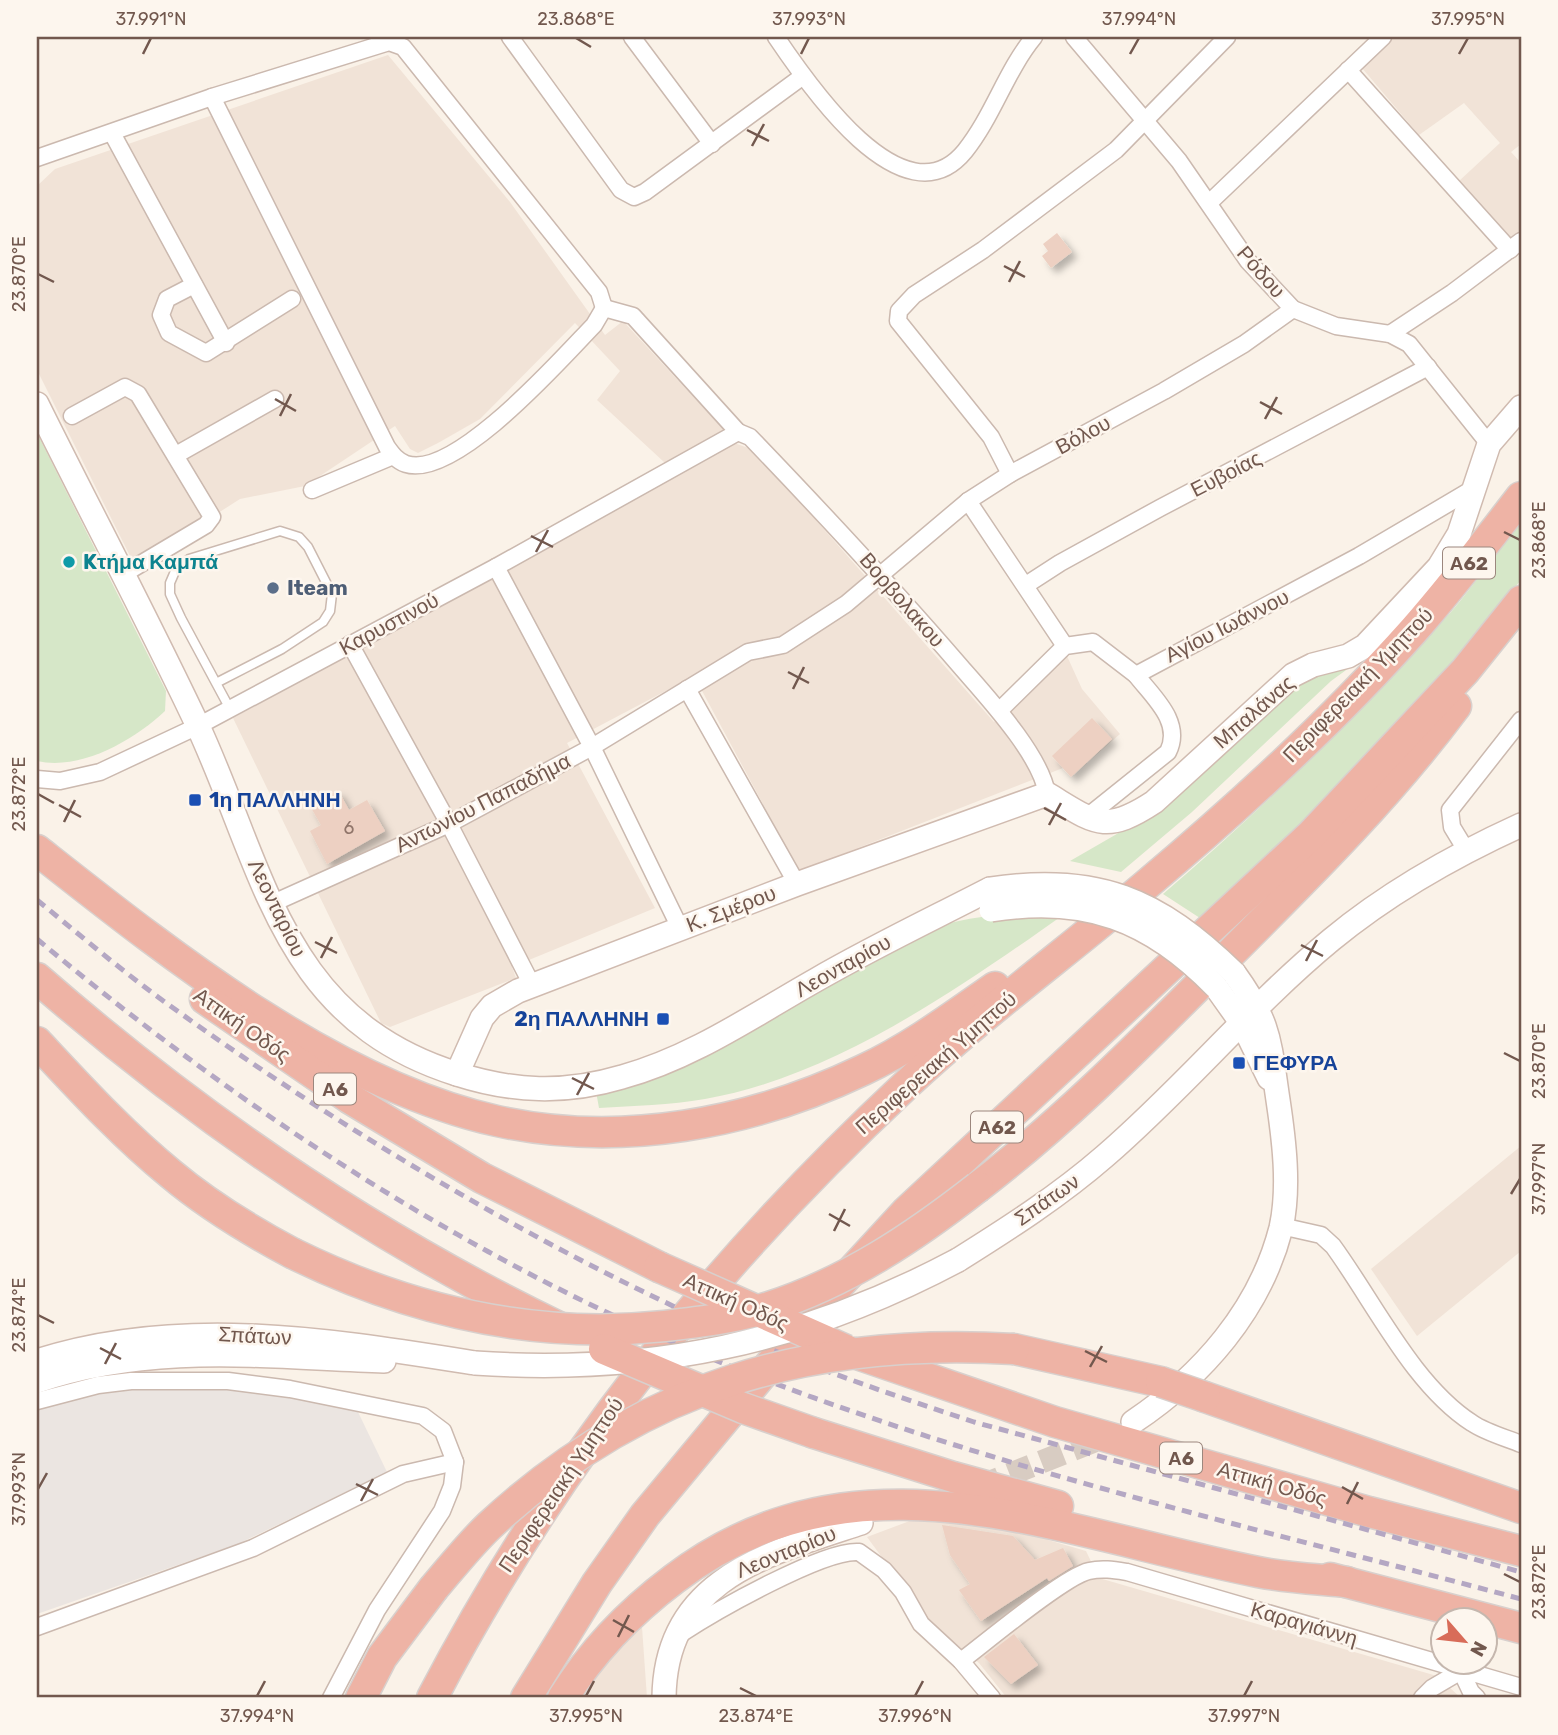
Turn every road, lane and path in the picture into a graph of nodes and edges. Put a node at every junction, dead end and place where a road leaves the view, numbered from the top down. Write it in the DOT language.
graph roads {
  1 [pos="510,37"];
  2 [pos="632,37"];
  3 [pos="776,37"];
  4 [pos="1034,37"];
  5 [pos="1074,37"];
  6 [pos="1227,37"];
  7 [pos="1383,37"];
  8 [pos="1348,69"];
  9 [pos="803,76"];
  10 [pos="212,97"];
  11 [pos="1146,120"];
  12 [pos="111,133"];
  13 [pos="712,144"];
  14 [pos="37,158"];
  15 [pos="1209,203"];
  16 [pos="1516,246"];
  17 [pos="194,285"];
  18 [pos="292,299"];
  19 [pos="604,308"];
  20 [pos="1293,309"];
  21 [pos="1390,334"];
  22 [pos="226,343"];
  23 [pos="1428,367"];
  24 [pos="275,399"];
  25 [pos="37,404"];
  26 [pos="1521,407"];
  27 [pos="72,416"];
  28 [pos="734,433"];
  29 [pos="1489,444"];
  30 [pos="176,455"];
  31 [pos="393,456"];
  32 [pos="1010,474"];
  33 [pos="312,490"];
  34 [pos="1471,490"];
  35 [pos="1521,497"];
  36 [pos="968,501"];
  37 [pos="496,566"];
  38 [pos="881,574"];
  39 [pos="121,575"];
  40 [pos="1026,585"];
  41 [pos="1521,601"];
  42 [pos="1521,619"];
  43 [pos="350,644"];
  44 [pos="1065,646"];
  45 [pos="1136,675"];
  46 [pos="218,682"];
  47 [pos="687,689"];
  48 [pos="230,709"];
  49 [pos="999,711"];
  50 [pos="1521,720"];
  51 [pos="198,726"];
  52 [pos="592,747"];
  53 [pos="1278,769"];
  54 [pos="37,779"];
  55 [pos="1047,794"];
  56 [pos="1087,817"];
  57 [pos="449,824"];
  58 [pos="1521,825"];
  59 [pos="37,850"];
  60 [pos="1466,850"];
  61 [pos="37,870"];
  62 [pos="797,884"];
  63 [pos="271,904"];
  64 [pos="680,928"];
  65 [pos="37,978"];
  66 [pos="532,985"];
  67 [pos="1250,1017"];
  68 [pos="37,1042"];
  69 [pos="457,1074"];
  70 [pos="1281,1226"];
  71 [pos="37,1361"];
  72 [pos="475,1363"];
  73 [pos="37,1381"];
  74 [pos="37,1401"];
  75 [pos="1133,1422"];
  76 [pos="1521,1444"];
  77 [pos="454,1462"];
  78 [pos="1521,1508"];
  79 [pos="861,1523"];
  80 [pos="1521,1551"];
  81 [pos="1347,1582"];
  82 [pos="37,1628"];
  83 [pos="1521,1628"];
  84 [pos="674,1638"];
  85 [pos="961,1661"];
  86 [pos="1428,1661"];
  87 [pos="1452,1676"];
  88 [pos="1463,1676"];
  89 [pos="1480,1676"];
  90 [pos="1521,1687"];
  91 [pos="331,1698"];
  92 [pos="360,1698"];
  93 [pos="432,1698"];
  94 [pos="526,1698"];
  95 [pos="563,1698"];
  96 [pos="664,1698"];
  97 [pos="992,1698"];
  98 [pos="1422,1698"];
  99 [pos="1477,1698"];
  1 -- 13 [label="street"];
  2 -- 13 [label="street"];
  3 -- 9 [label="street"];
  4 -- 9 [label="street"];
  5 -- 11 [label="street, Ρόδου"];
  6 -- 11 [label="street"];
  7 -- 8 [label="street"];
  8 -- 15 [label="street"];
  8 -- 16 [label="street"];
  9 -- 13 [label="street"];
  10 -- 12 [label="street"];
  10 -- 19 [label="street"];
  10 -- 31 [label="street"];
  11 -- 15 [label="street, Ρόδου"];
  11 -- 32 [label="street"];
  12 -- 14 [label="street"];
  12 -- 17 [label="street"];
  15 -- 20 [label="street, Ρόδου"];
  16 -- 21 [label="street"];
  17 -- 22 [label="street"];
  17 -- 22 [label="street"];
  18 -- 22 [label="street"];
  19 -- 28 [label="street, Βορβολακου"];
  19 -- 31 [label="street"];
  20 -- 21 [label="street, Ρόδου"];
  20 -- 32 [label="street, Βόλου"];
  21 -- 23 [label="street, Ρόδου"];
  23 -- 29 [label="street, Ρόδου"];
  23 -- 40 [label="street, Ευβοίας"];
  24 -- 30 [label="street"];
  25 -- 39 [label="street, Λεονταρίου"];
  26 -- 29 [label="street, Μπαλάνας"];
  27 -- 30 [label="street"];
  28 -- 37 [label="street, Καρυστινού"];
  28 -- 38 [label="street, Βορβολακου"];
  29 -- 34 [label="street, Μπαλάνας"];
  30 -- 39 [label="street"];
  31 -- 33 [label="street"];
  32 -- 36 [label="street, Βόλου"];
  34 -- 45 [label="street, Αγίου Ιωάννου"];
  34 -- 56 [label="street, Μπαλάνας"];
  35 -- 53 [label="highway, Περιφερειακή Υμηττού / Α62"];
  36 -- 38 [label="street, Βόλου"];
  36 -- 40 [label="street"];
  37 -- 43 [label="street, Καρυστινού"];
  37 -- 52 [label="street"];
  38 -- 47 [label="street, Αντωνίου Παπαδήμα"];
  38 -- 49 [label="street, Βορβολακου"];
  39 -- 51 [label="street, Λεονταρίου"];
  40 -- 44 [label="street"];
  41 -- 94 [label="highway, Α62"];
  42 -- 68 [label="highway, bridge"];
  43 -- 48 [label="street, Καρυστινού"];
  43 -- 57 [label="street"];
  44 -- 45 [label="street"];
  44 -- 49 [label="street"];
  45 -- 56 [label="street"];
  46 -- 46 [label="lane"];
  46 -- 48 [label="lane"];
  47 -- 52 [label="street, Αντωνίου Παπαδήμα"];
  47 -- 62 [label="street"];
  48 -- 51 [label="street, Καρυστινού"];
  49 -- 55 [label="street, Βορβολακου"];
  50 -- 60 [label="street"];
  51 -- 54 [label="street, Καρυστινού"];
  51 -- 63 [label="street, Λεονταρίου"];
  52 -- 57 [label="street, Αντωνίου Παπαδήμα"];
  52 -- 64 [label="street"];
  53 -- 59 [label="highway"];
  53 -- 93 [label="highway, Περιφερειακή Υμηττού / Α62"];
  55 -- 56 [label="street, Μπαλάνας"];
  55 -- 62 [label="street, Κ. Σμέρου"];
  57 -- 63 [label="street, Αντωνίου Παπαδήμα"];
  57 -- 66 [label="street"];
  58 -- 60 [label="street, Σπάτων"];
  60 -- 67 [label="street, Σπάτων"];
  61 -- 80 [label="highway, Αττική Οδός / Α6, bridge"];
  62 -- 64 [label="street, Κ. Σμέρου"];
  63 -- 69 [label="street, Λεονταρίου"];
  64 -- 66 [label="street, Κ. Σμέρου"];
  65 -- 81 [label="highway, bridge"];
  66 -- 69 [label="street, Κ. Σμέρου"];
  67 -- 69 [label="street, Λεονταρίου, bridge"];
  67 -- 70 [label="street, Λεονταρίου"];
  67 -- 72 [label="street, Σπάτων, bridge"];
  70 -- 75 [label="street, Λεονταρίου"];
  70 -- 76 [label="street"];
  71 -- 72 [label="street, Σπάτων"];
  72 -- 73 [label="street, Σπάτων"];
  74 -- 77 [label="street"];
  77 -- 82 [label="street"];
  77 -- 91 [label="street"];
  78 -- 92 [label="highway, bridge"];
  79 -- 84 [label="street, Λεονταρίου"];
  81 -- 83 [label="highway"];
  81 -- 95 [label="highway"];
  84 -- 85 [label="street"];
  84 -- 96 [label="street, Λεονταρίου"];
  85 -- 86 [label="street, Καραγιάννη"];
  85 -- 97 [label="street"];
  87 -- 98 [label="street"];
  88 -- 99 [label="street"];
  89 -- 90 [label="street, Καραγιάννη"];
}
